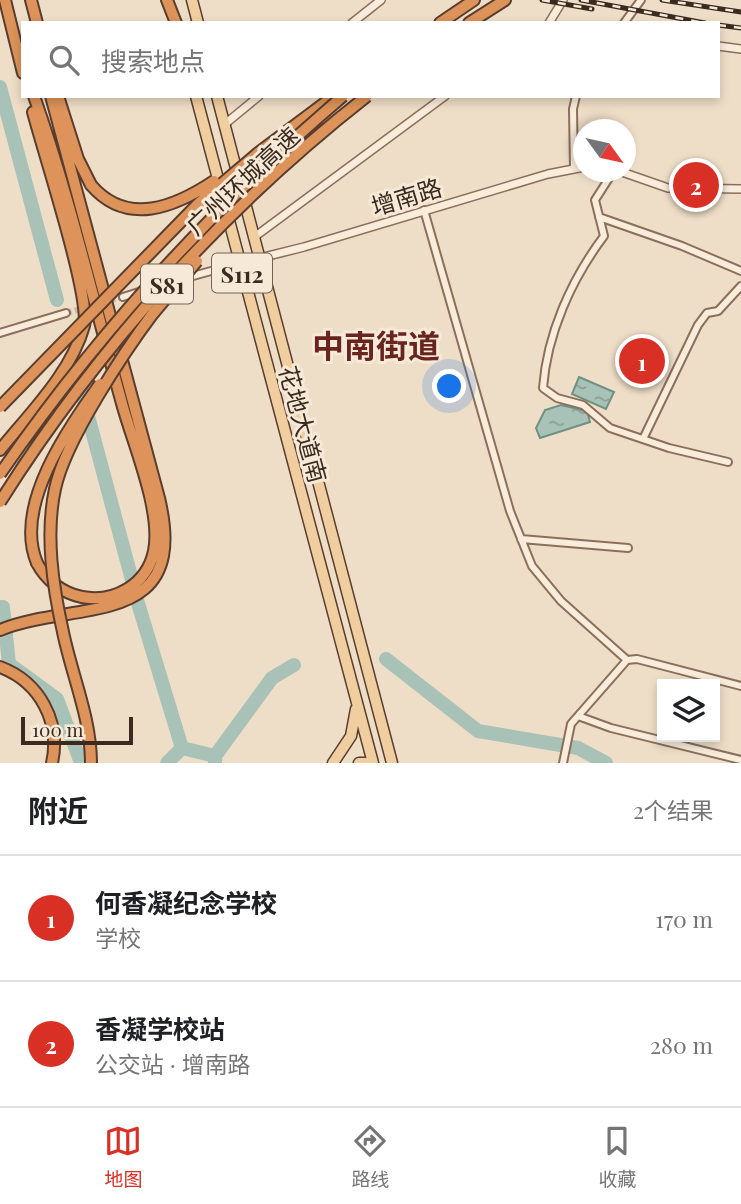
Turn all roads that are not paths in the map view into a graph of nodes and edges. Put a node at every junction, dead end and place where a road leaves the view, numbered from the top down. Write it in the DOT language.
graph roads {
  1 [pos="4,0"];
  2 [pos="31,0"];
  3 [pos="169,0"];
  4 [pos="192,0"];
  5 [pos="381,0"];
  6 [pos="474,0"];
  7 [pos="505,0"];
  8 [pos="563,0"];
  9 [pos="640,0"];
  10 [pos="36,21"];
  11 [pos="175,21"];
  12 [pos="197,21"];
  13 [pos="355,21"];
  14 [pos="443,21"];
  15 [pos="472,21"];
  16 [pos="550,21"];
  17 [pos="625,21"];
  18 [pos="12,34"];
  19 [pos="720,46"];
  20 [pos="741,49"];
  21 [pos="21,58"];
  22 [pos="21,66"];
  23 [pos="33,98"];
  24 [pos="33,98"];
  25 [pos="52,98"];
  26 [pos="59,98"];
  27 [pos="197,98"];
  28 [pos="218,98"];
  29 [pos="258,98"];
  30 [pos="331,98"];
  31 [pos="341,98"];
  32 [pos="365,98"];
  33 [pos="442,98"];
  34 [pos="576,98"];
  35 [pos="573,119"];
  36 [pos="225,124"];
  37 [pos="258,153"];
  38 [pos="282,169"];
  39 [pos="573,169"];
  40 [pos="636,177"];
  41 [pos="607,182"];
  42 [pos="741,189"];
  43 [pos="424,210"];
  44 [pos="599,217"];
  45 [pos="253,238"];
  46 [pos="258,258"];
  47 [pos="240,262"];
  48 [pos="741,271"];
  49 [pos="741,286"];
  50 [pos="123,296"];
  51 [pos="154,312"];
  52 [pos="66,313"];
  53 [pos="0,333"];
  54 [pos="113,367"];
  55 [pos="113,367"];
  56 [pos="113,367"];
  57 [pos="113,367"];
  58 [pos="0,407"];
  59 [pos="643,439"];
  60 [pos="0,450"];
  61 [pos="728,462"];
  62 [pos="0,474"];
  63 [pos="0,502"];
  64 [pos="521,539"];
  65 [pos="628,548"];
  66 [pos="0,630"];
  67 [pos="627,660"];
  68 [pos="0,667"];
  69 [pos="741,686"];
  70 [pos="355,695"];
  71 [pos="578,716"];
  72 [pos="564,760"];
  73 [pos="724,760"];
  74 [pos="741,760"];
  75 [pos="52,763"];
  76 [pos="91,763"];
  77 [pos="333,763"];
  78 [pos="359,763"];
  79 [pos="372,763"];
  80 [pos="392,763"];
  1 -- 18 [label="highway"];
  2 -- 10 [label="highway"];
  3 -- 11 [label="highway"];
  4 -- 12 [label="main road"];
  5 -- 13 [label="street"];
  6 -- 14 [label="highway"];
  7 -- 15 [label="highway"];
  8 -- 16 [label="street"];
  9 -- 17 [label="street"];
  18 -- 21 [label="highway"];
  18 -- 22 [label="highway"];
  19 -- 20 [label="street"];
  23 -- 60 [label="highway"];
  24 -- 54 [label="highway, bridge"];
  25 -- 66 [label="highway"];
  26 -- 37 [label="highway, bridge"];
  27 -- 47 [label="main road, 花地大道南 / S112"];
  28 -- 36 [label="main road, 花地大道南 / S112"];
  29 -- 36 [label="street"];
  30 -- 37 [label="highway"];
  31 -- 62 [label="highway, 广州环城高速 / S81, bridge"];
  32 -- 38 [label="highway, 广州环城高速 / S81, bridge"];
  33 -- 45 [label="street"];
  34 -- 35 [label="street"];
  36 -- 45 [label="main road, 花地大道南 / S112"];
  37 -- 58 [label="highway, bridge"];
  38 -- 51 [label="highway, bridge"];
  38 -- 63 [label="highway, 广州环城高速 / S81, bridge"];
  39 -- 43 [label="street, 增南路"];
  40 -- 42 [label="street"];
  41 -- 44 [label="street"];
  43 -- 46 [label="street, 增南路"];
  43 -- 64 [label="street"];
  44 -- 48 [label="street"];
  44 -- 59 [label="street"];
  45 -- 46 [label="main road, 花地大道南 / S112"];
  46 -- 47 [label="street, 增南路"];
  46 -- 80 [label="main road, 花地大道南 / S112"];
  47 -- 50 [label="street"];
  47 -- 70 [label="main road, 花地大道南 / S112"];
  49 -- 59 [label="street"];
  51 -- 57 [label="highway, bridge"];
  51 -- 76 [label="highway, bridge"];
  52 -- 53 [label="street"];
  55 -- 56 [label="highway, bridge"];
  59 -- 61 [label="street"];
  64 -- 65 [label="street"];
  64 -- 67 [label="street"];
  67 -- 69 [label="street"];
  67 -- 71 [label="street"];
  68 -- 75 [label="highway"];
  70 -- 77 [label="main road"];
  70 -- 79 [label="main road, 花地大道南 / S112"];
  71 -- 72 [label="street"];
  71 -- 73 [label="street"];
  73 -- 74 [label="street"];
  78 -- 79 [label="main road"];
}
